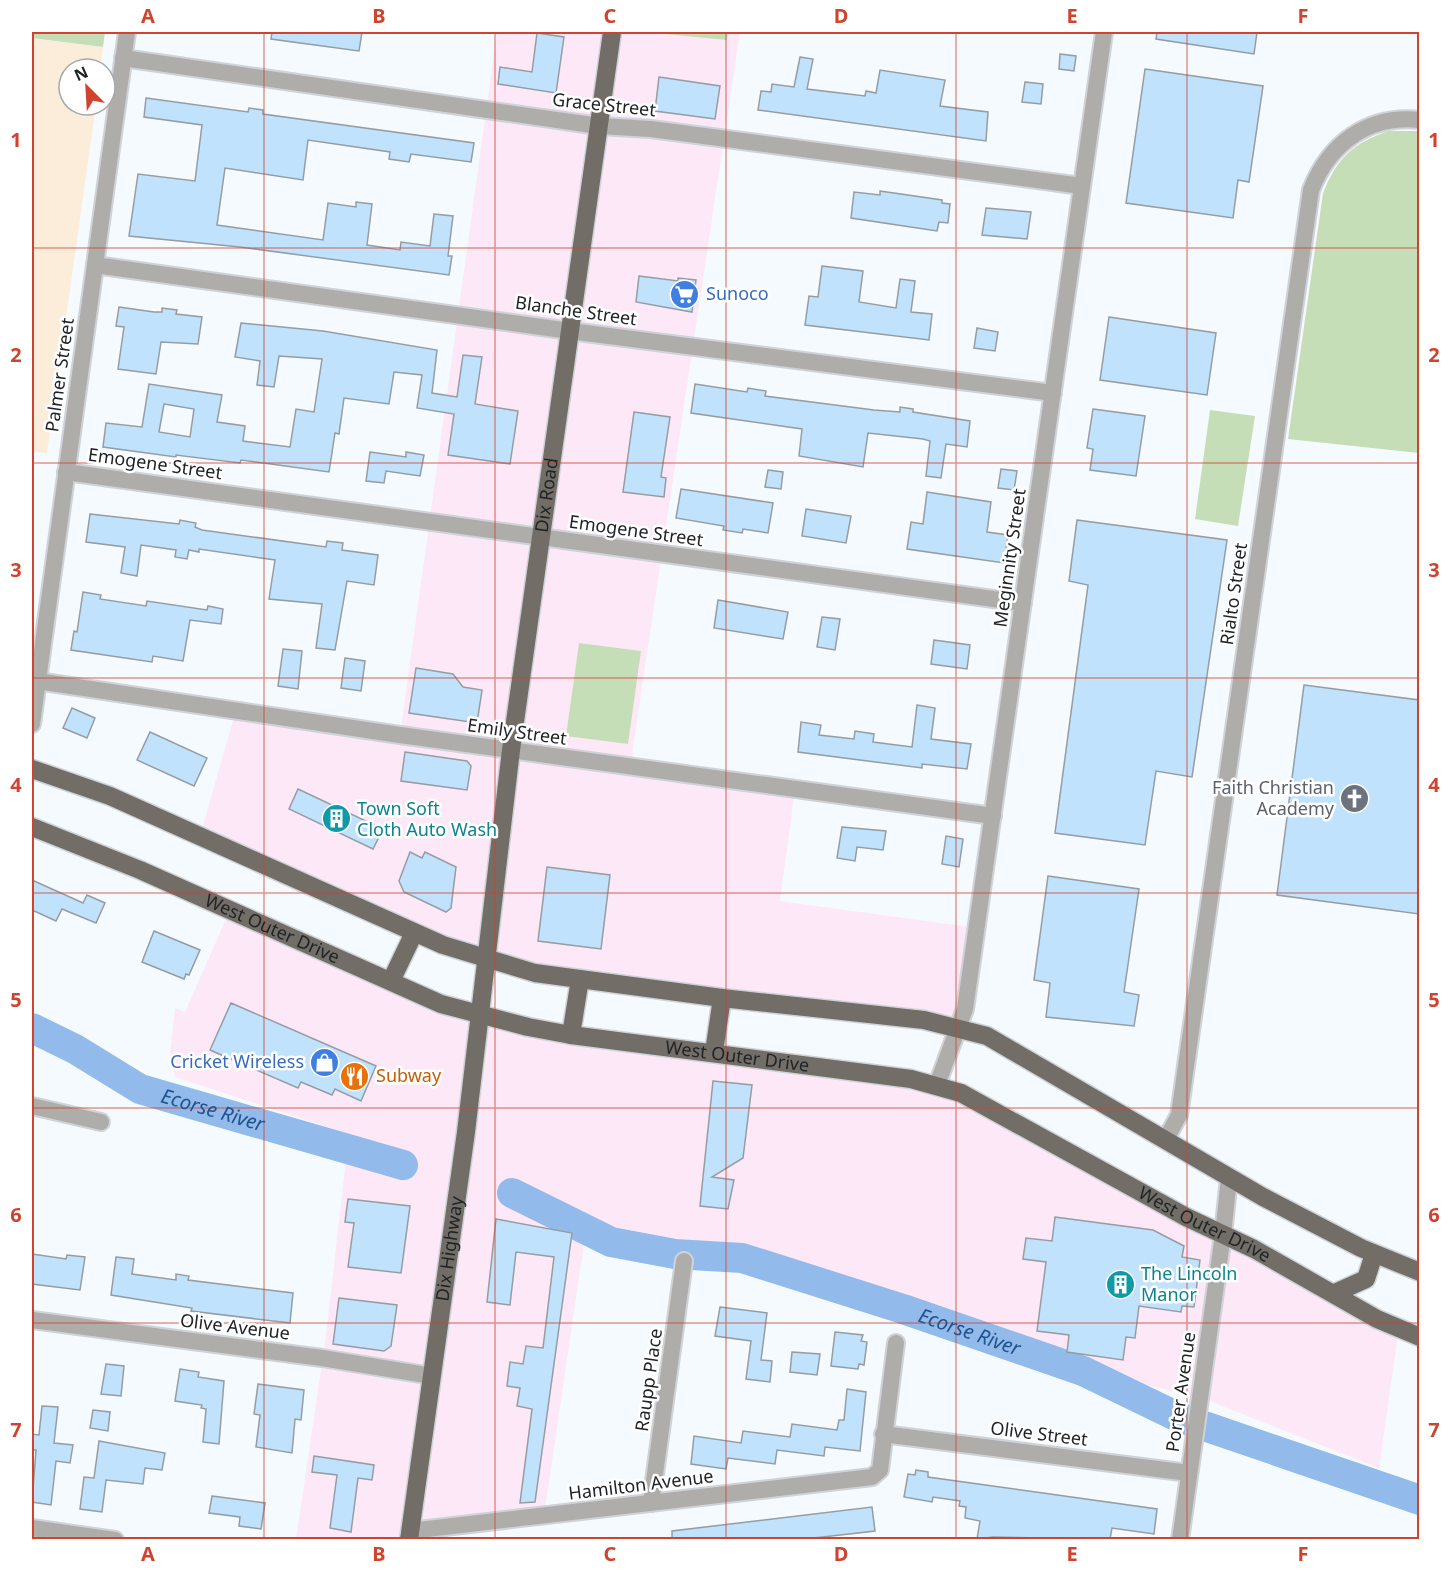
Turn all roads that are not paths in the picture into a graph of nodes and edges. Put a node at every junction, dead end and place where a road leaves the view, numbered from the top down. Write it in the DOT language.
graph roads {
  1 [pos="127,32"];
  2 [pos="612,32"];
  3 [pos="1104,32"];
  4 [pos="123,58"];
  5 [pos="1419,120"];
  6 [pos="599,126"];
  7 [pos="1082,186"];
  8 [pos="95,265"];
  9 [pos="570,331"];
  10 [pos="1053,393"];
  11 [pos="66,472"];
  12 [pos="540,537"];
  13 [pos="1023,603"];
  14 [pos="37,681"];
  15 [pos="32,724"];
  16 [pos="511,750"];
  17 [pos="32,769"];
  18 [pos="993,816"];
  19 [pos="32,827"];
  20 [pos="414,933"];
  21 [pos="487,959"];
  22 [pos="580,979"];
  23 [pos="391,981"];
  24 [pos="723,998"];
  25 [pos="481,1015"];
  26 [pos="958,1028"];
  27 [pos="571,1035"];
  28 [pos="714,1052"];
  29 [pos="937,1085"];
  30 [pos="32,1106"];
  31 [pos="101,1122"];
  32 [pos="1166,1139"];
  33 [pos="1229,1178"];
  34 [pos="1223,1234"];
  35 [pos="1374,1254"];
  36 [pos="684,1261"];
  37 [pos="1419,1272"];
  38 [pos="1335,1293"];
  39 [pos="32,1320"];
  40 [pos="1419,1337"];
  41 [pos="896,1343"];
  42 [pos="432,1376"];
  43 [pos="884,1434"];
  44 [pos="1189,1473"];
  45 [pos="651,1503"];
  46 [pos="32,1528"];
  47 [pos="410,1535"];
  48 [pos="115,1539"];
  49 [pos="1180,1539"];
  1 -- 4 [label="street, Palmer Street"];
  2 -- 6 [label="main road, Dix Road"];
  3 -- 7 [label="street, Meginnity Street"];
  4 -- 6 [label="street, Grace Street"];
  4 -- 8 [label="street, Palmer Street"];
  5 -- 32 [label="street, Rialto Street"];
  6 -- 7 [label="street, Grace Street"];
  6 -- 9 [label="main road, Dix Road"];
  7 -- 10 [label="street, Meginnity Street"];
  8 -- 9 [label="street, Blanche Street"];
  8 -- 11 [label="street, Palmer Street"];
  9 -- 10 [label="street, Blanche Street"];
  9 -- 12 [label="main road, Dix Road"];
  10 -- 13 [label="street, Meginnity Street"];
  11 -- 12 [label="street, Emogene Street"];
  11 -- 14 [label="street, Palmer Street"];
  12 -- 13 [label="street, Emogene Street"];
  12 -- 16 [label="main road, Dix Road"];
  13 -- 18 [label="street, Meginnity Street"];
  14 -- 15 [label="street, Palmer Street"];
  14 -- 16 [label="street, Emily Street"];
  16 -- 18 [label="street, Emily Street"];
  16 -- 21 [label="main road, Dix Road"];
  17 -- 20 [label="main road"];
  18 -- 26 [label="street, Meginnity Street"];
  19 -- 23 [label="main road, West Outer Drive"];
  20 -- 21 [label="main road"];
  20 -- 23 [label="main road"];
  21 -- 22 [label="main road"];
  21 -- 25 [label="main road, Dix Highway"];
  22 -- 24 [label="main road"];
  22 -- 27 [label="main road"];
  23 -- 25 [label="main road, West Outer Drive"];
  24 -- 26 [label="main road"];
  24 -- 28 [label="main road"];
  25 -- 27 [label="main road, West Outer Drive"];
  25 -- 42 [label="main road, Dix Highway"];
  26 -- 29 [label="street, Meginnity Street"];
  26 -- 32 [label="main road"];
  27 -- 28 [label="main road, West Outer Drive"];
  28 -- 29 [label="main road, West Outer Drive"];
  29 -- 34 [label="main road, West Outer Drive"];
  30 -- 31 [label="street"];
  32 -- 33 [label="main road"];
  33 -- 34 [label="street, Porter Avenue"];
  33 -- 35 [label="main road"];
  34 -- 38 [label="main road, West Outer Drive"];
  34 -- 44 [label="street, Porter Avenue"];
  35 -- 37 [label="main road"];
  35 -- 38 [label="main road"];
  36 -- 45 [label="street, Raupp Place"];
  38 -- 40 [label="main road, West Outer Drive"];
  39 -- 42 [label="street, Olive Avenue"];
  41 -- 43 [label="street"];
  42 -- 47 [label="main road, Dix Highway"];
  43 -- 44 [label="street, Olive Street"];
  43 -- 45 [label="street, Hamilton Avenue"];
  44 -- 49 [label="street, Porter Avenue"];
  45 -- 47 [label="street, Hamilton Avenue"];
  46 -- 48 [label="street"];
}
